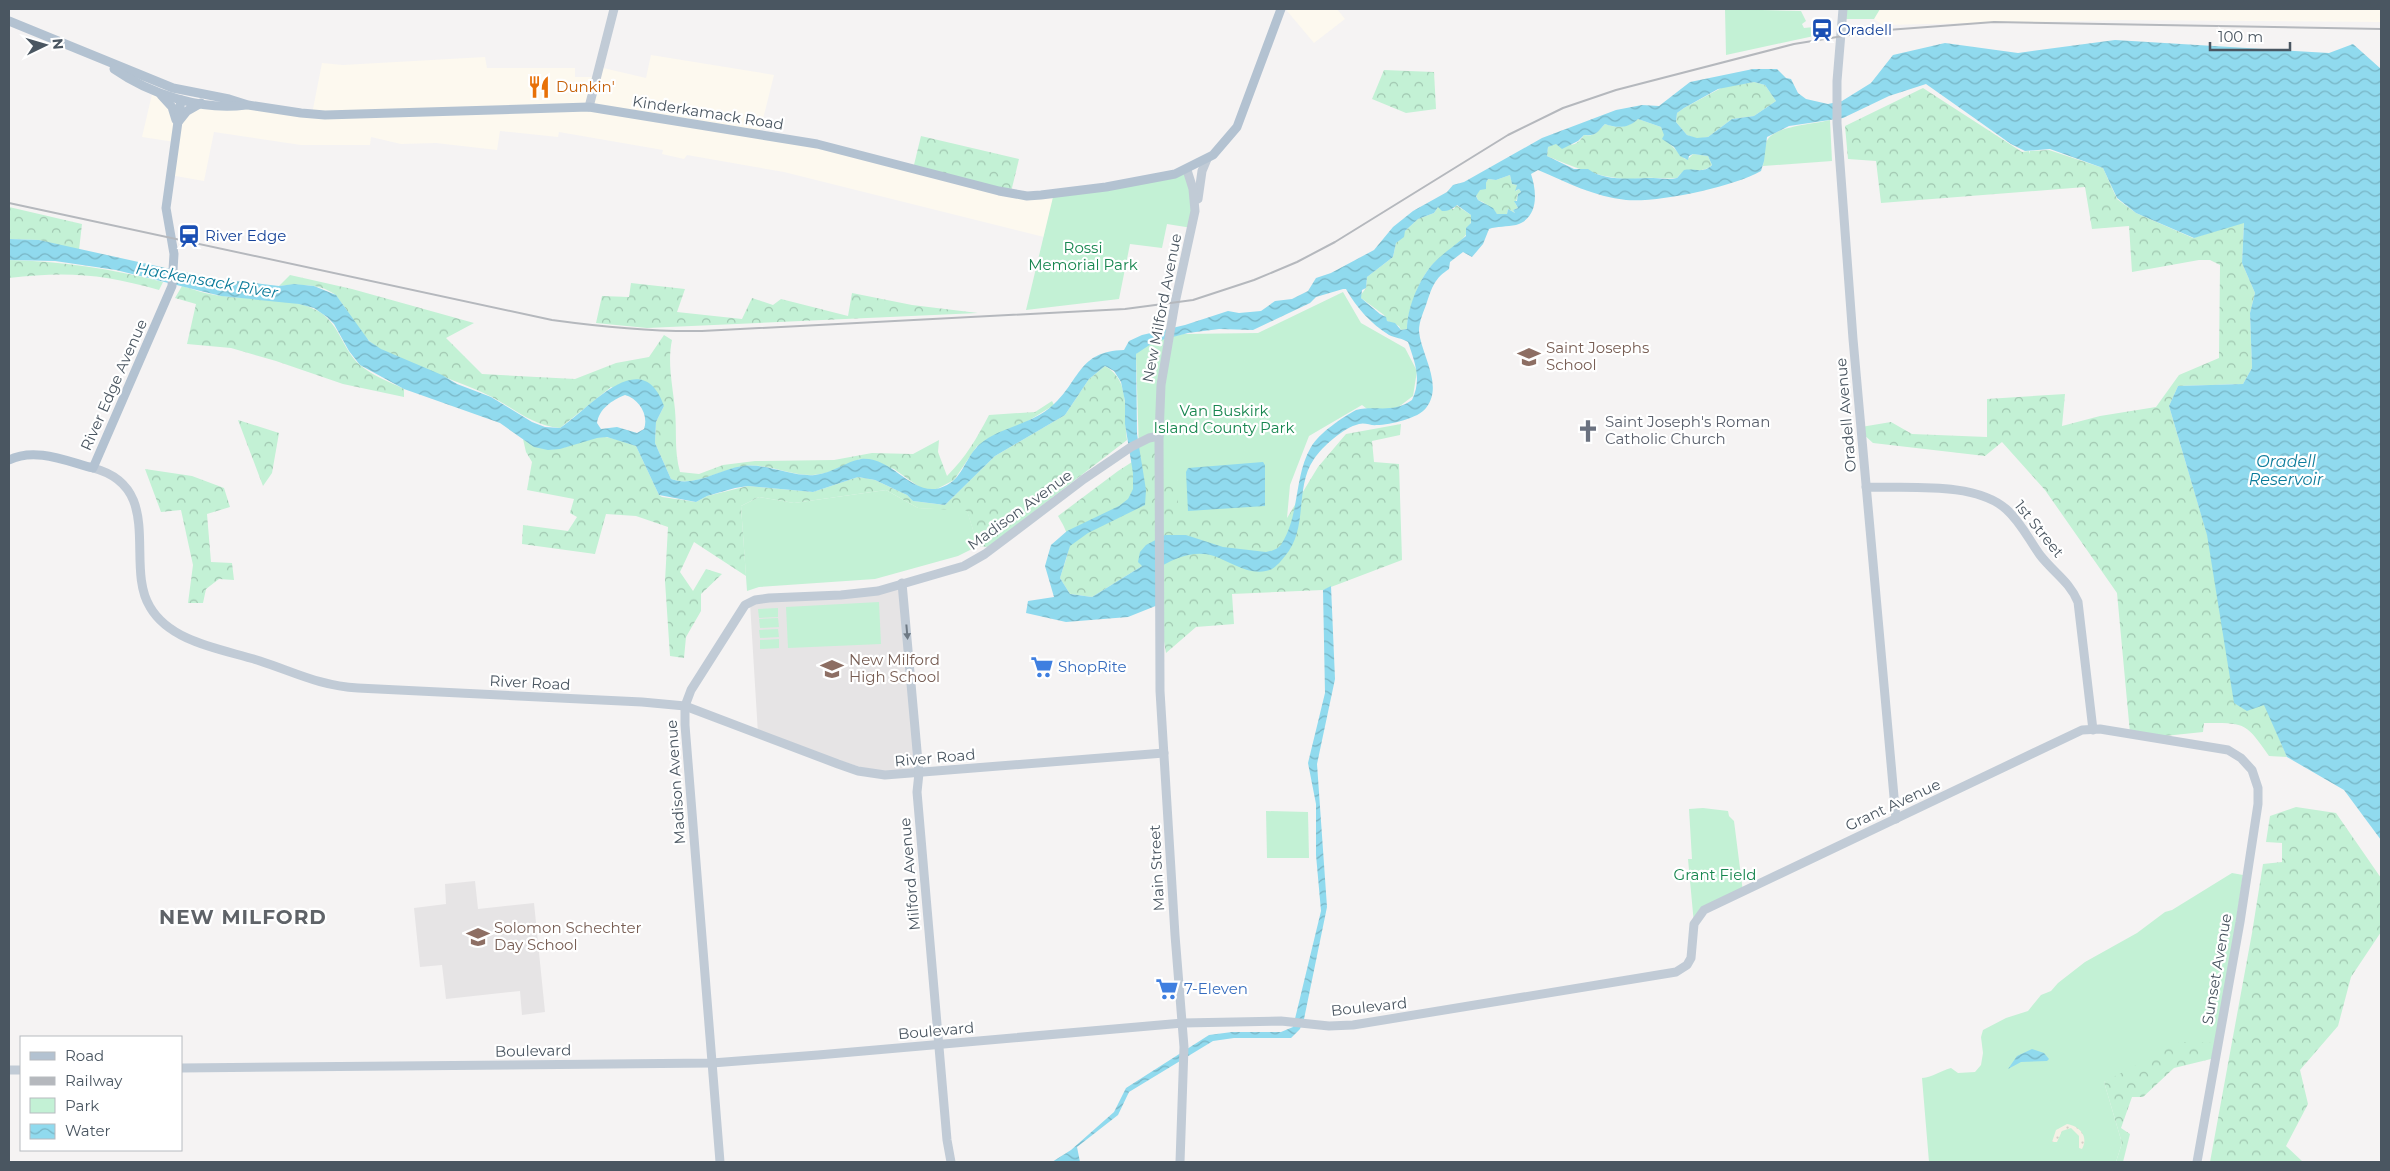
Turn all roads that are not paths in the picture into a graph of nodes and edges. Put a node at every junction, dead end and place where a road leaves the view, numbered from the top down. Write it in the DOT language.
graph roads {
  1 [pos="614,9"];
  2 [pos="1281,9"];
  3 [pos="1843,9"];
  4 [pos="9,21"];
  5 [pos="101,60"];
  6 [pos="134,73"];
  7 [pos="141,84"];
  8 [pos="157,92"];
  9 [pos="181,100"];
  10 [pos="201,103"];
  11 [pos="248,105"];
  12 [pos="588,107"];
  13 [pos="178,124"];
  14 [pos="1207,159"];
  15 [pos="1187,170"];
  16 [pos="1194,216"];
  17 [pos="1159,436"];
  18 [pos="9,460"];
  19 [pos="92,468"];
  20 [pos="1866,487"];
  21 [pos="1159,573"];
  22 [pos="902,584"];
  23 [pos="685,706"];
  24 [pos="2092,730"];
  25 [pos="1164,753"];
  26 [pos="919,773"];
  27 [pos="2257,781"];
  28 [pos="1896,819"];
  29 [pos="1687,965"];
  30 [pos="1183,1023"];
  31 [pos="939,1044"];
  32 [pos="712,1062"];
  33 [pos="182,1068"];
  34 [pos="720,1162"];
  35 [pos="951,1162"];
  36 [pos="1180,1162"];
  37 [pos="2196,1162"];
  1 -- 12 [label="street"];
  2 -- 14 [label="main road, Kinderkamack Road"];
  3 -- 20 [label="street, Oradell Avenue"];
  4 -- 5 [label="main road, Kinderkamack Road"];
  5 -- 6 [label="main road, Kinderkamack Road"];
  5 -- 7 [label="main road"];
  6 -- 7 [label="main road"];
  6 -- 11 [label="main road, Kinderkamack Road"];
  7 -- 8 [label="main road"];
  8 -- 9 [label="main road"];
  8 -- 13 [label="main road"];
  9 -- 10 [label="main road"];
  9 -- 13 [label="main road, River Edge Avenue"];
  10 -- 11 [label="main road"];
  10 -- 13 [label="main road"];
  11 -- 12 [label="main road, Kinderkamack Road"];
  12 -- 15 [label="main road, Kinderkamack Road"];
  13 -- 19 [label="main road, River Edge Avenue"];
  14 -- 15 [label="main road, Kinderkamack Road"];
  14 -- 16 [label="street"];
  15 -- 16 [label="street, New Milford Avenue"];
  16 -- 17 [label="street, New Milford Avenue"];
  17 -- 21 [label="street, New Milford Avenue"];
  17 -- 22 [label="street, Madison Avenue"];
  18 -- 19 [label="main road, River Road"];
  19 -- 23 [label="street, River Road"];
  20 -- 24 [label="street, 1st Street"];
  20 -- 28 [label="street, Oradell Avenue"];
  21 -- 25 [label="street, Main Street"];
  22 -- 23 [label="street, Madison Avenue"];
  22 -- 26 [label="street, Milford Avenue, one-way"];
  23 -- 26 [label="street, River Road"];
  23 -- 32 [label="street, Madison Avenue"];
  24 -- 27 [label="street, Grant Avenue"];
  24 -- 28 [label="street, Grant Avenue"];
  25 -- 26 [label="street, River Road"];
  25 -- 30 [label="street, Main Street"];
  26 -- 31 [label="street, Milford Avenue"];
  27 -- 37 [label="street, Sunset Avenue"];
  28 -- 29 [label="street, Grant Avenue"];
  29 -- 30 [label="street, Boulevard"];
  30 -- 31 [label="street, Boulevard"];
  30 -- 36 [label="street, Main Street"];
  31 -- 32 [label="street, Boulevard"];
  31 -- 35 [label="street, Milford Avenue"];
  32 -- 33 [label="street, Boulevard"];
  32 -- 34 [label="street, Madison Avenue"];
}
